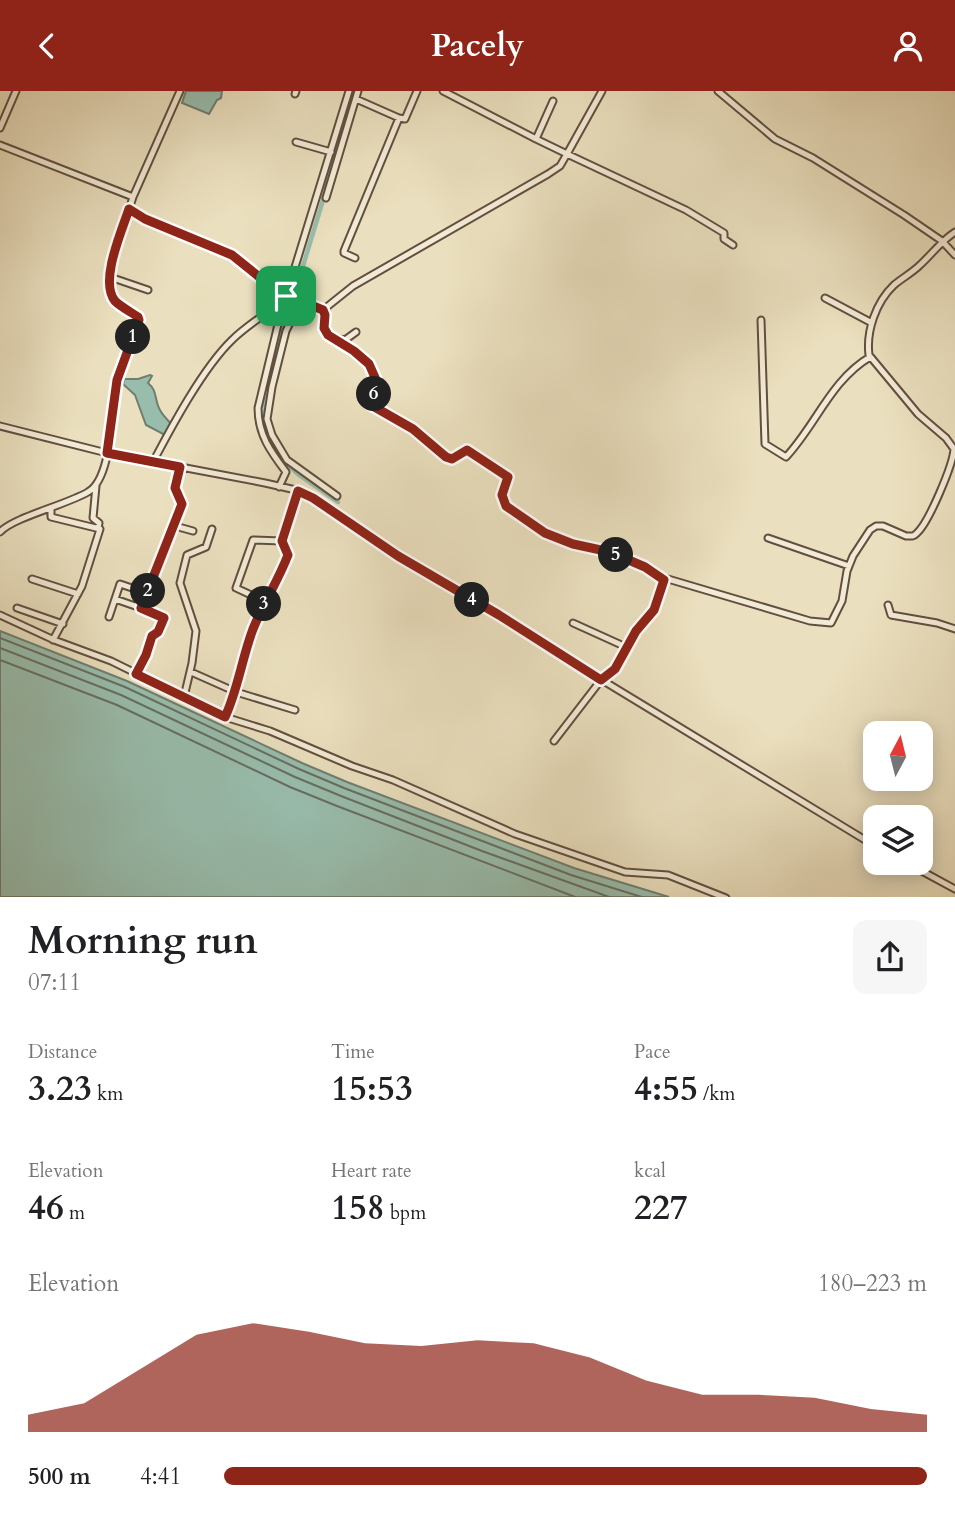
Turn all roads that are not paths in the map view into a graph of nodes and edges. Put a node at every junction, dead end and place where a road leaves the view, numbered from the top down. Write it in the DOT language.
graph roads {
  1 [pos="16,91"];
  2 [pos="180,91"];
  3 [pos="349,91"];
  4 [pos="358,91"];
  5 [pos="417,91"];
  6 [pos="443,91"];
  7 [pos="602,91"];
  8 [pos="718,91"];
  9 [pos="356,99"];
  10 [pos="552,101"];
  11 [pos="399,118"];
  12 [pos="0,128"];
  13 [pos="536,139"];
  14 [pos="296,142"];
  15 [pos="0,145"];
  16 [pos="331,152"];
  17 [pos="567,154"];
  18 [pos="133,197"];
  19 [pos="326,198"];
  20 [pos="129,209"];
  21 [pos="955,232"];
  22 [pos="942,241"];
  23 [pos="733,245"];
  24 [pos="955,255"];
  25 [pos="355,258"];
  26 [pos="110,277"];
  27 [pos="148,290"];
  28 [pos="288,296"];
  29 [pos="825,298"];
  30 [pos="300,300"];
  31 [pos="323,310"];
  32 [pos="761,320"];
  33 [pos="872,324"];
  34 [pos="356,332"];
  35 [pos="337,340"];
  36 [pos="870,357"];
  37 [pos="270,382"];
  38 [pos="0,426"];
  39 [pos="107,453"];
  40 [pos="954,457"];
  41 [pos="153,462"];
  42 [pos="180,467"];
  43 [pos="96,486"];
  44 [pos="279,487"];
  45 [pos="298,491"];
  46 [pos="337,496"];
  47 [pos="51,509"];
  48 [pos="175,526"];
  49 [pos="98,528"];
  50 [pos="212,529"];
  51 [pos="193,531"];
  52 [pos="0,532"];
  53 [pos="768,538"];
  54 [pos="282,541"];
  55 [pos="849,566"];
  56 [pos="32,579"];
  57 [pos="664,580"];
  58 [pos="147,593"];
  59 [pos="78,594"];
  60 [pos="115,599"];
  61 [pos="265,602"];
  62 [pos="888,605"];
  63 [pos="17,608"];
  64 [pos="141,608"];
  65 [pos="0,615"];
  66 [pos="109,617"];
  67 [pos="573,623"];
  68 [pos="63,624"];
  69 [pos="955,629"];
  70 [pos="53,640"];
  71 [pos="626,647"];
  72 [pos="191,671"];
  73 [pos="136,674"];
  74 [pos="601,680"];
  75 [pos="236,692"];
  76 [pos="184,697"];
  77 [pos="295,710"];
  78 [pos="225,717"];
  79 [pos="554,741"];
  80 [pos="863,839"];
  81 [pos="929,875"];
  82 [pos="955,889"];
  83 [pos="723,897"];
  1 -- 12 [label="street"];
  2 -- 18 [label="street"];
  3 -- 16 [label="street"];
  4 -- 9 [label="street"];
  5 -- 11 [label="street"];
  6 -- 13 [label="street"];
  7 -- 17 [label="street"];
  8 -- 22 [label="street"];
  9 -- 11 [label="street"];
  9 -- 19 [label="street"];
  10 -- 13 [label="street"];
  11 -- 25 [label="street"];
  13 -- 17 [label="street"];
  14 -- 16 [label="street"];
  15 -- 18 [label="street"];
  16 -- 28 [label="street"];
  17 -- 23 [label="street"];
  17 -- 31 [label="street"];
  18 -- 20 [label="street"];
  20 -- 26 [label="street"];
  20 -- 28 [label="street"];
  21 -- 22 [label="street"];
  22 -- 24 [label="street"];
  22 -- 33 [label="street"];
  26 -- 27 [label="street"];
  26 -- 39 [label="street"];
  28 -- 30 [label="street"];
  28 -- 37 [label="street"];
  28 -- 41 [label="street"];
  29 -- 33 [label="street"];
  30 -- 31 [label="street"];
  30 -- 37 [label="street"];
  31 -- 35 [label="street"];
  32 -- 36 [label="street"];
  33 -- 36 [label="street"];
  34 -- 35 [label="street"];
  35 -- 57 [label="street"];
  36 -- 40 [label="street"];
  37 -- 44 [label="street"];
  37 -- 46 [label="street"];
  38 -- 39 [label="street"];
  39 -- 41 [label="street"];
  39 -- 43 [label="street"];
  40 -- 55 [label="street"];
  41 -- 42 [label="street"];
  42 -- 44 [label="street"];
  42 -- 48 [label="street"];
  43 -- 47 [label="street"];
  43 -- 49 [label="street"];
  44 -- 45 [label="street"];
  45 -- 54 [label="street"];
  45 -- 74 [label="street"];
  47 -- 49 [label="street"];
  47 -- 52 [label="street"];
  48 -- 51 [label="street"];
  48 -- 58 [label="street"];
  49 -- 59 [label="street"];
  50 -- 72 [label="street"];
  53 -- 55 [label="street"];
  54 -- 61 [label="street"];
  54 -- 61 [label="street"];
  55 -- 57 [label="street"];
  56 -- 59 [label="street"];
  57 -- 71 [label="street"];
  58 -- 60 [label="street"];
  58 -- 64 [label="street"];
  59 -- 68 [label="street"];
  60 -- 64 [label="street"];
  60 -- 66 [label="street"];
  61 -- 75 [label="street"];
  62 -- 69 [label="street"];
  63 -- 68 [label="street"];
  64 -- 73 [label="street"];
  65 -- 70 [label="street"];
  67 -- 71 [label="street"];
  68 -- 70 [label="street"];
  70 -- 73 [label="street"];
  71 -- 74 [label="street"];
  72 -- 75 [label="street"];
  72 -- 76 [label="street"];
  73 -- 76 [label="street"];
  74 -- 79 [label="street"];
  74 -- 80 [label="street"];
  75 -- 77 [label="street"];
  75 -- 78 [label="street"];
  76 -- 78 [label="street"];
  78 -- 83 [label="street"];
  81 -- 82 [label="street"];
}
